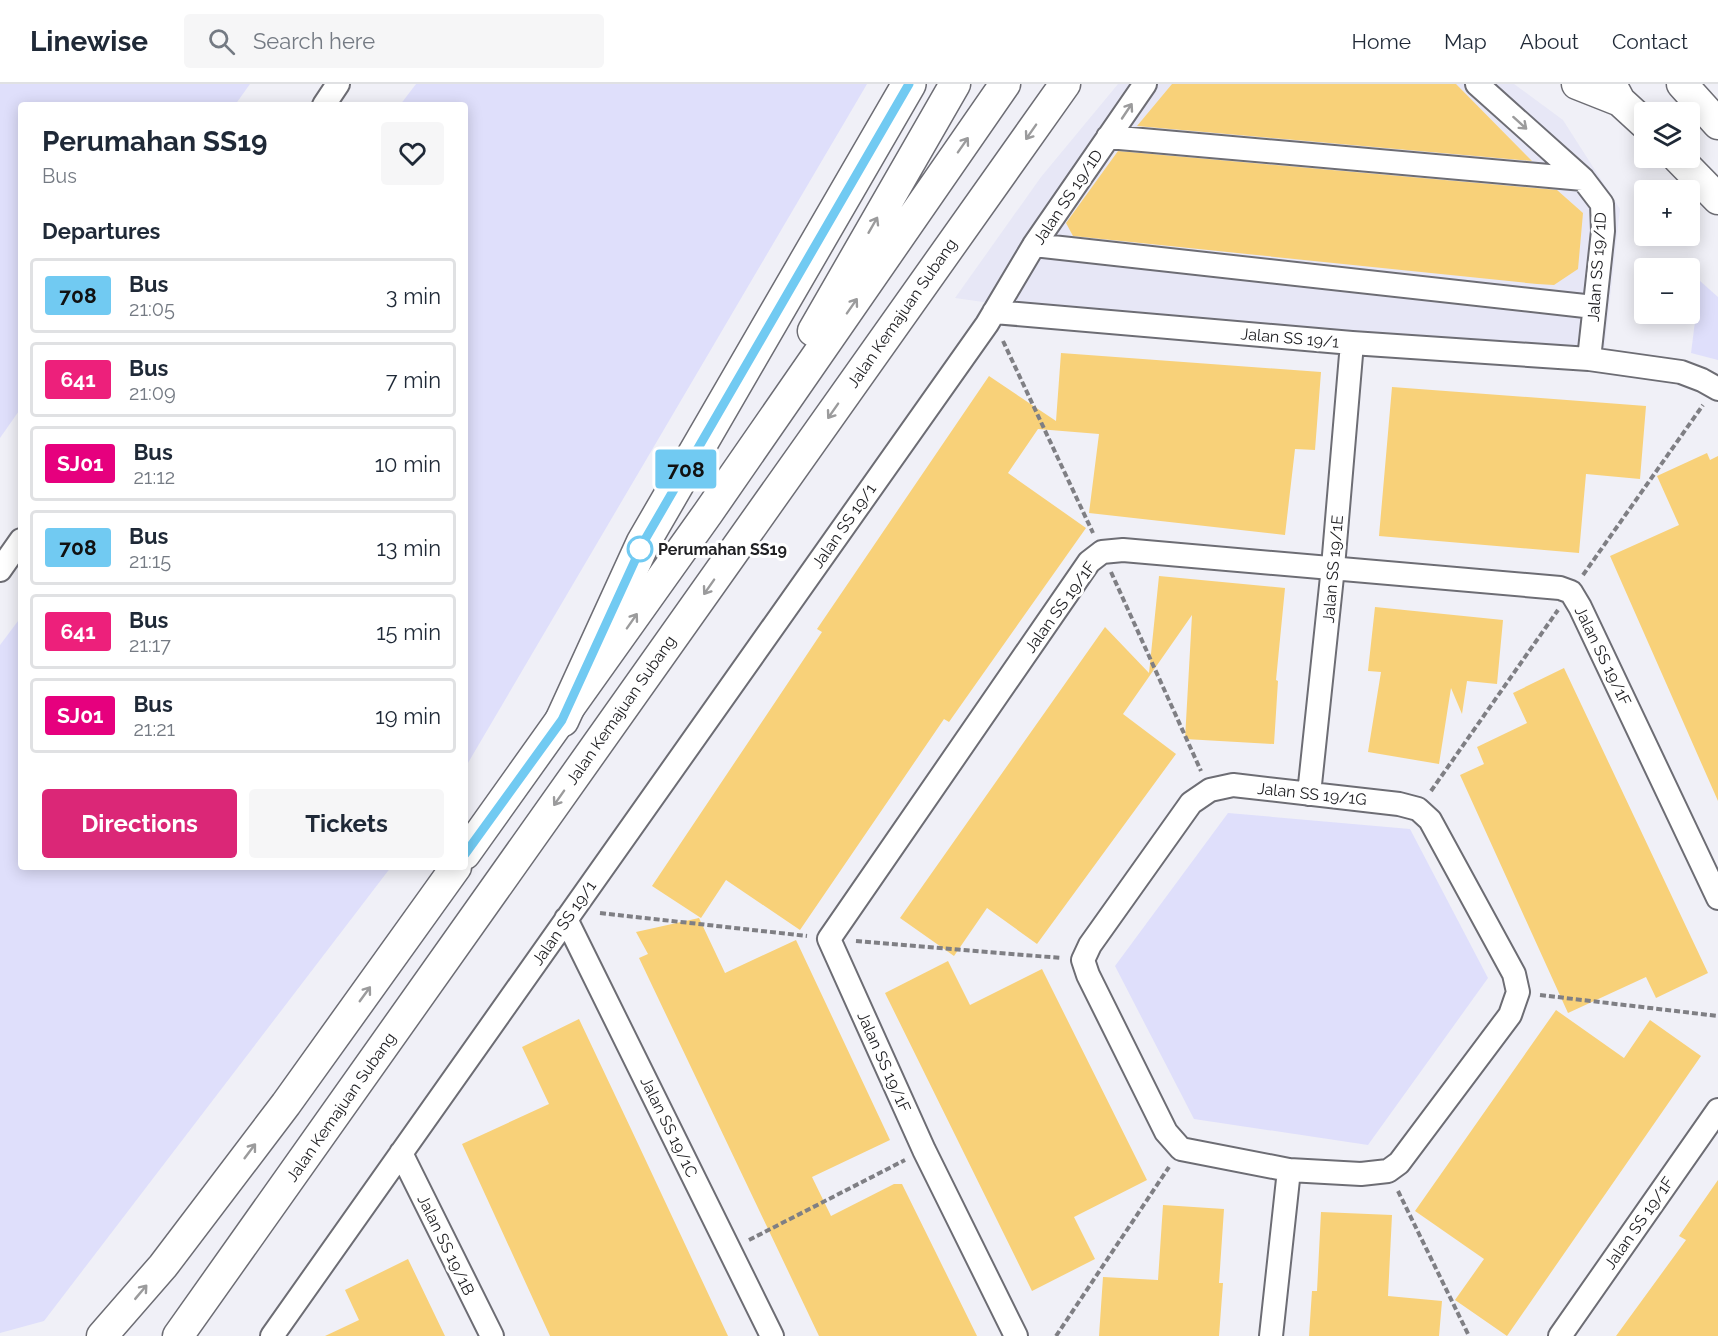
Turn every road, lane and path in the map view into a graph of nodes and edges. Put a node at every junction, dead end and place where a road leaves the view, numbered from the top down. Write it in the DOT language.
graph roads {
  1 [pos="338,84"];
  2 [pos="909,84"];
  3 [pos="955,84"];
  4 [pos="1005,84"];
  5 [pos="1065,84"];
  6 [pos="1145,84"];
  7 [pos="1477,84"];
  8 [pos="1577,84"];
  9 [pos="1682,84"];
  10 [pos="1616,93"];
  11 [pos="326,102"];
  12 [pos="1634,112"];
  13 [pos="1718,124"];
  14 [pos="1108,138"];
  15 [pos="1688,168"];
  16 [pos="1583,179"];
  17 [pos="1718,199"];
  18 [pos="1034,245"];
  19 [pos="1594,308"];
  20 [pos="994,312"];
  21 [pos="1352,343"];
  22 [pos="1589,359"];
  23 [pos="1718,389"];
  24 [pos="708,513"];
  25 [pos="18,544"];
  26 [pos="1,567"];
  27 [pos="1334,567"];
  28 [pos="562,720"];
  29 [pos="1309,794"];
  30 [pos="468,850"];
  31 [pos="454,870"];
  32 [pos="1718,898"];
  33 [pos="566,919"];
  34 [pos="1518,992"];
  35 [pos="1718,1016"];
  36 [pos="1718,1110"];
  37 [pos="1181,1149"];
  38 [pos="924,1150"];
  39 [pos="401,1154"];
  40 [pos="1289,1170"];
  41 [pos="1388,1172"];
  42 [pos="730,1250"];
  43 [pos="102,1336"];
  44 [pos="178,1336"];
  45 [pos="272,1336"];
  46 [pos="492,1336"];
  47 [pos="772,1336"];
  48 [pos="1016,1336"];
  49 [pos="1056,1336"];
  50 [pos="1271,1336"];
  51 [pos="1469,1336"];
  52 [pos="1560,1336"];
  1 -- 11 [label="street"];
  2 -- 28 [label="highway"];
  24 -- 3 [label="main road, one-way"];
  24 -- 4 [label="main road, one-way"];
  5 -- 44 [label="main road, Jalan Kemajuan Subang, one-way"];
  14 -- 6 [label="street, Jalan SS 19/1D, one-way"];
  7 -- 16 [label="street, Jalan SS 19/1D, one-way"];
  8 -- 10 [label="main road"];
  9 -- 13 [label="main road"];
  10 -- 12 [label="main road"];
  14 -- 16 [label="street"];
  14 -- 18 [label="street, Jalan SS 19/1D"];
  15 -- 17 [label="main road"];
  16 -- 19 [label="street, Jalan SS 19/1D"];
  18 -- 19 [label="street"];
  18 -- 20 [label="street, Jalan SS 19/1D"];
  19 -- 22 [label="street, Jalan SS 19/1D"];
  20 -- 21 [label="street, Jalan SS 19/1"];
  20 -- 33 [label="street, Jalan SS 19/1"];
  21 -- 22 [label="street, Jalan SS 19/1"];
  21 -- 27 [label="street, Jalan SS 19/1E"];
  22 -- 23 [label="street, Jalan SS 19/1"];
  28 -- 24 [label="main road, one-way"];
  25 -- 26 [label="street"];
  27 -- 29 [label="street, Jalan SS 19/1E"];
  27 -- 32 [label="street, Jalan SS 19/1F"];
  27 -- 38 [label="street, Jalan SS 19/1F"];
  28 -- 30 [label="main road"];
  29 -- 34 [label="street, Jalan SS 19/1G"];
  29 -- 37 [label="street, Jalan SS 19/1G"];
  43 -- 31 [label="main road, one-way"];
  33 -- 39 [label="street, Jalan SS 19/1"];
  33 -- 42 [label="street, Jalan SS 19/1C"];
  34 -- 35 [label="path"];
  34 -- 41 [label="street"];
  36 -- 52 [label="street, Jalan SS 19/1F"];
  37 -- 40 [label="street"];
  37 -- 49 [label="path"];
  38 -- 42 [label="path"];
  38 -- 48 [label="street, Jalan SS 19/1F"];
  39 -- 45 [label="street, Jalan SS 19/1"];
  39 -- 46 [label="street, Jalan SS 19/1B"];
  40 -- 41 [label="street"];
  40 -- 50 [label="street"];
  41 -- 51 [label="path"];
  42 -- 47 [label="street, Jalan SS 19/1C"];
}
